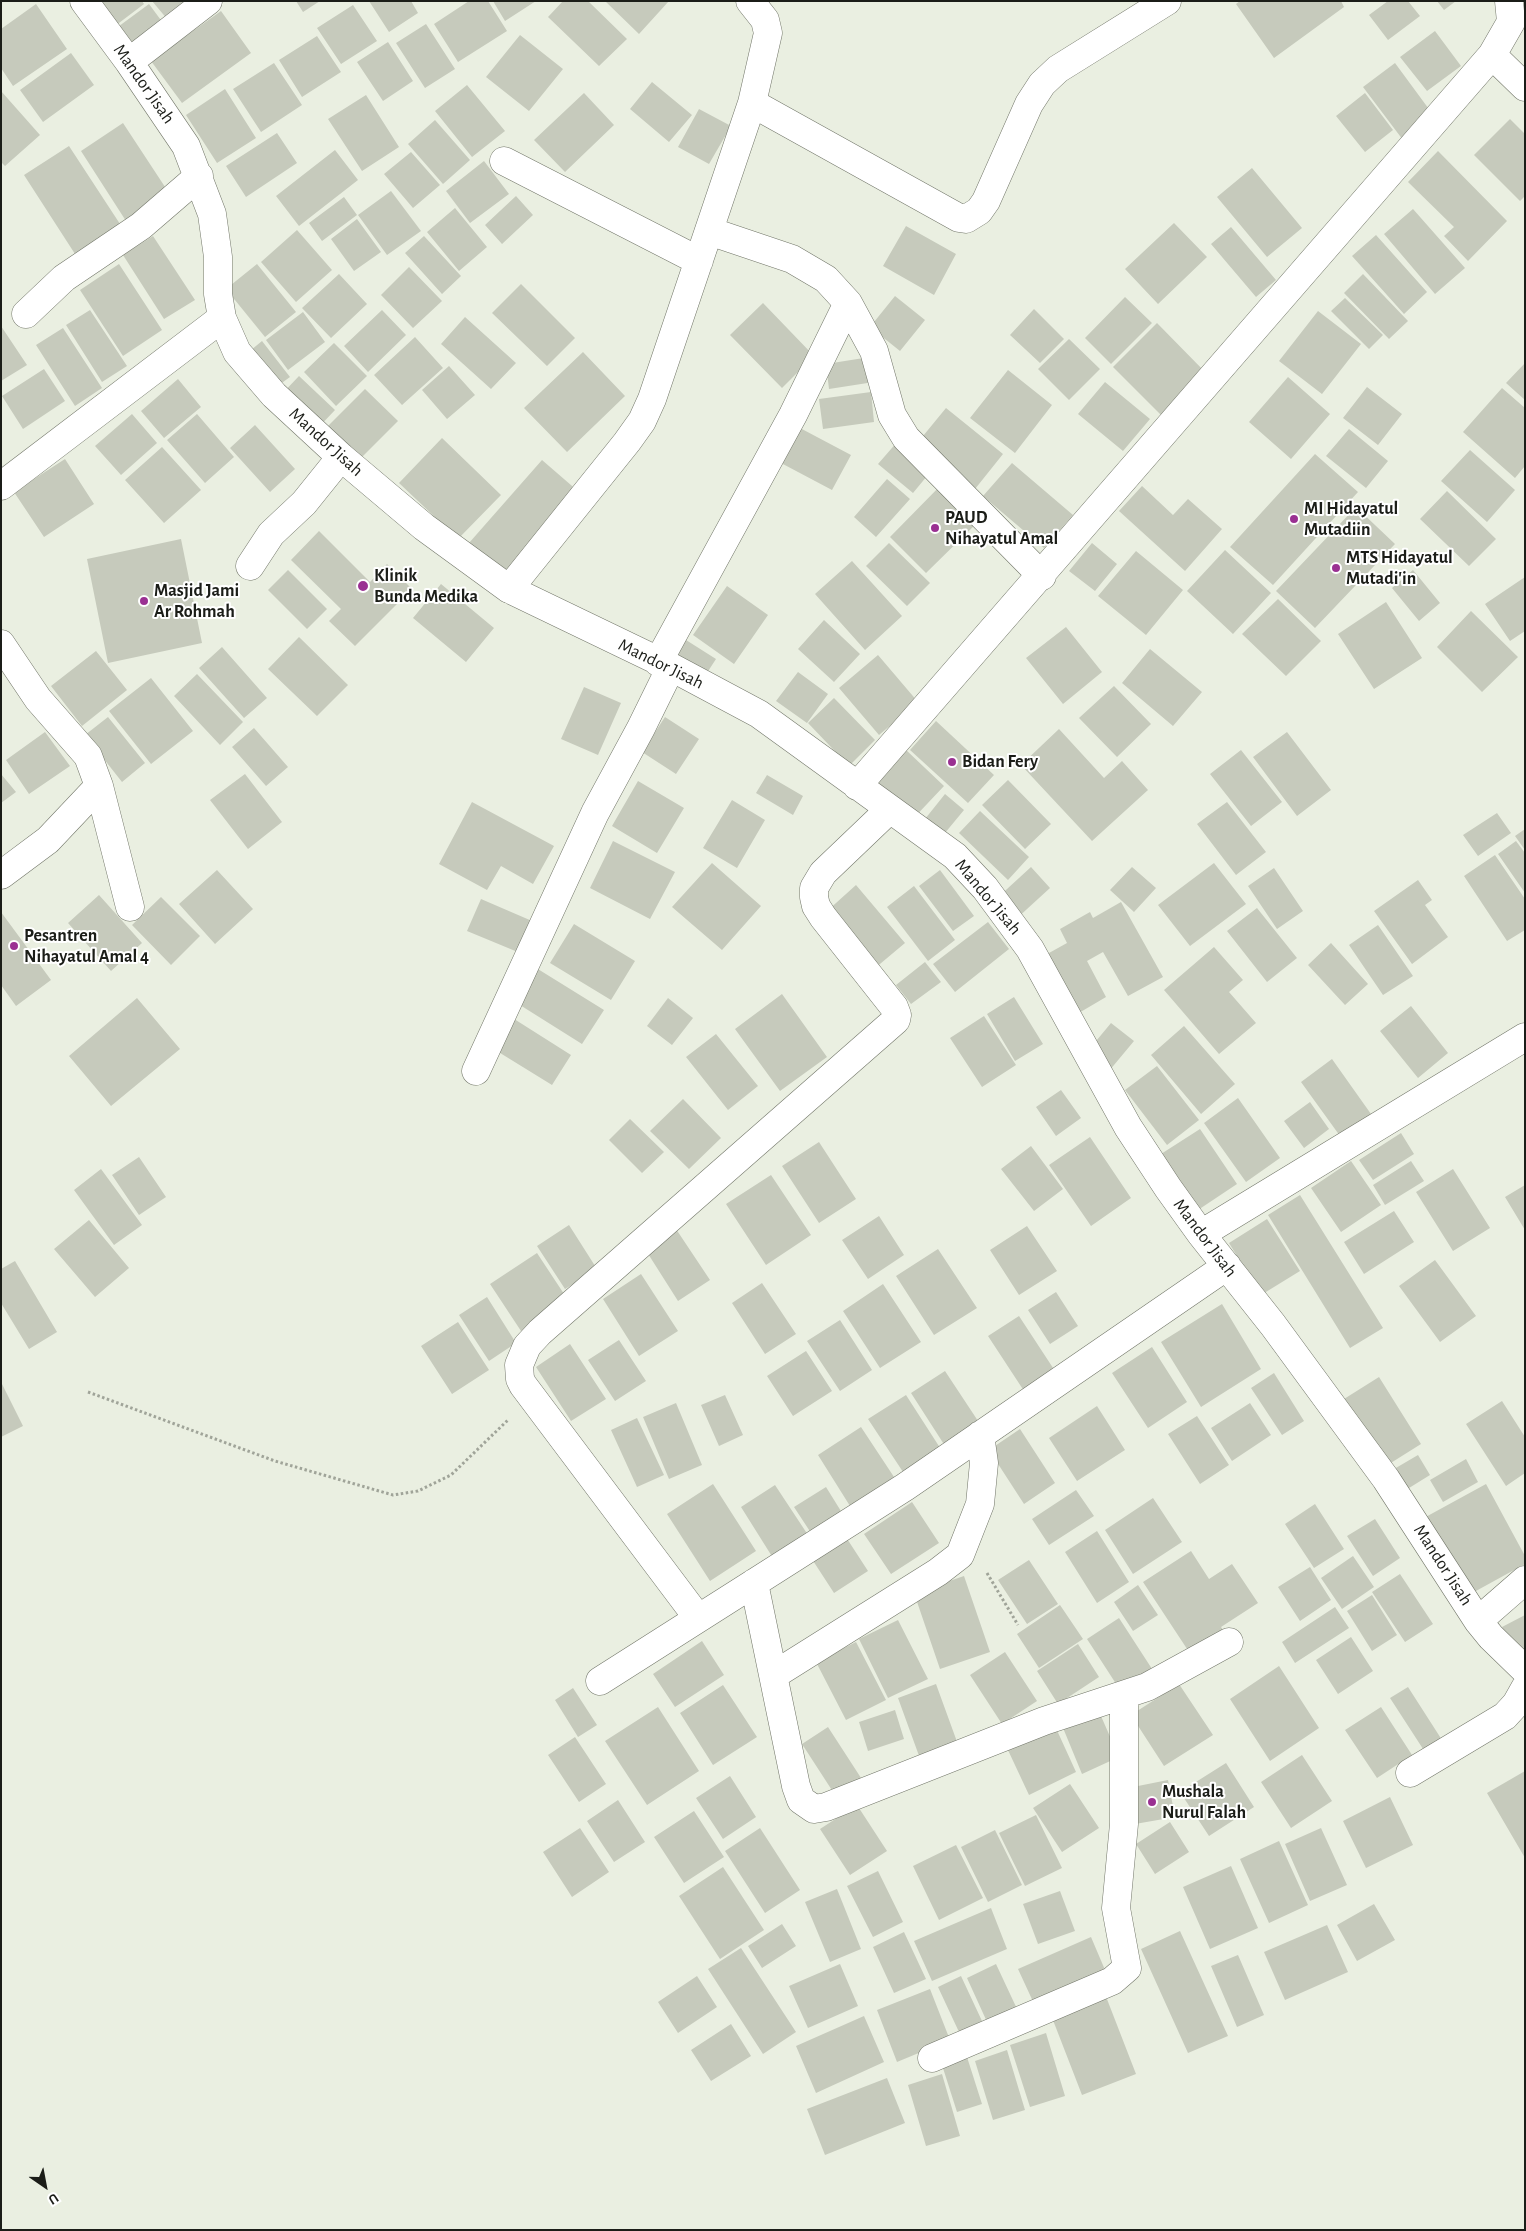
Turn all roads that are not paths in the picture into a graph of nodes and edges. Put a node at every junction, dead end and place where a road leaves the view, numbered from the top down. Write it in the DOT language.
graph roads {
  1 [pos="84,1"];
  2 [pos="208,1"];
  3 [pos="750,1"];
  4 [pos="1167,1"];
  5 [pos="1508,1"];
  6 [pos="1492,55"];
  7 [pos="129,62"];
  8 [pos="1525,87"];
  9 [pos="752,103"];
  10 [pos="504,160"];
  11 [pos="199,176"];
  12 [pos="709,231"];
  13 [pos="699,261"];
  14 [pos="848,303"];
  15 [pos="26,314"];
  16 [pos="222,318"];
  17 [pos="341,457"];
  18 [pos="1,486"];
  19 [pos="250,566"];
  20 [pos="1042,576"];
  21 [pos="509,590"];
  22 [pos="1,644"];
  23 [pos="664,665"];
  24 [pos="99,786"];
  25 [pos="857,786"];
  26 [pos="890,809"];
  27 [pos="1,875"];
  28 [pos="130,907"];
  29 [pos="1525,1037"];
  30 [pos="476,1072"];
  31 [pos="1201,1234"];
  32 [pos="1227,1266"];
  33 [pos="980,1435"];
  34 [pos="1525,1580"];
  35 [pos="754,1583"];
  36 [pos="698,1618"];
  37 [pos="1478,1621"];
  38 [pos="1229,1642"];
  39 [pos="1525,1670"];
  40 [pos="774,1674"];
  41 [pos="600,1681"];
  42 [pos="1525,1688"];
  43 [pos="1124,1696"];
  44 [pos="1410,1773"];
  45 [pos="932,2058"];
  1 -- 7 [label="street, Mandor Jisah"];
  2 -- 7 [label="street"];
  3 -- 9 [label="street"];
  4 -- 9 [label="street"];
  5 -- 6 [label="street"];
  6 -- 8 [label="street"];
  6 -- 20 [label="street"];
  7 -- 11 [label="street, Mandor Jisah"];
  9 -- 12 [label="street"];
  10 -- 13 [label="street"];
  11 -- 15 [label="street"];
  11 -- 16 [label="street, Mandor Jisah"];
  12 -- 13 [label="street"];
  12 -- 14 [label="street"];
  13 -- 21 [label="street"];
  14 -- 20 [label="street"];
  14 -- 23 [label="street"];
  16 -- 17 [label="street, Mandor Jisah"];
  16 -- 18 [label="street"];
  17 -- 19 [label="street"];
  17 -- 21 [label="street, Mandor Jisah"];
  20 -- 25 [label="street"];
  21 -- 23 [label="street, Mandor Jisah"];
  22 -- 24 [label="street"];
  23 -- 25 [label="street, Mandor Jisah"];
  23 -- 30 [label="street"];
  24 -- 27 [label="street"];
  24 -- 28 [label="street"];
  25 -- 26 [label="street, Mandor Jisah"];
  26 -- 31 [label="street, Mandor Jisah"];
  26 -- 36 [label="street"];
  29 -- 31 [label="street"];
  31 -- 32 [label="street, Mandor Jisah"];
  32 -- 33 [label="street"];
  32 -- 37 [label="street, Mandor Jisah"];
  33 -- 35 [label="street"];
  33 -- 40 [label="street"];
  34 -- 37 [label="street"];
  35 -- 36 [label="street"];
  35 -- 40 [label="street"];
  36 -- 41 [label="street"];
  37 -- 39 [label="street, Mandor Jisah"];
  38 -- 43 [label="street"];
  40 -- 43 [label="street"];
  42 -- 44 [label="street"];
  43 -- 45 [label="street"];
}
